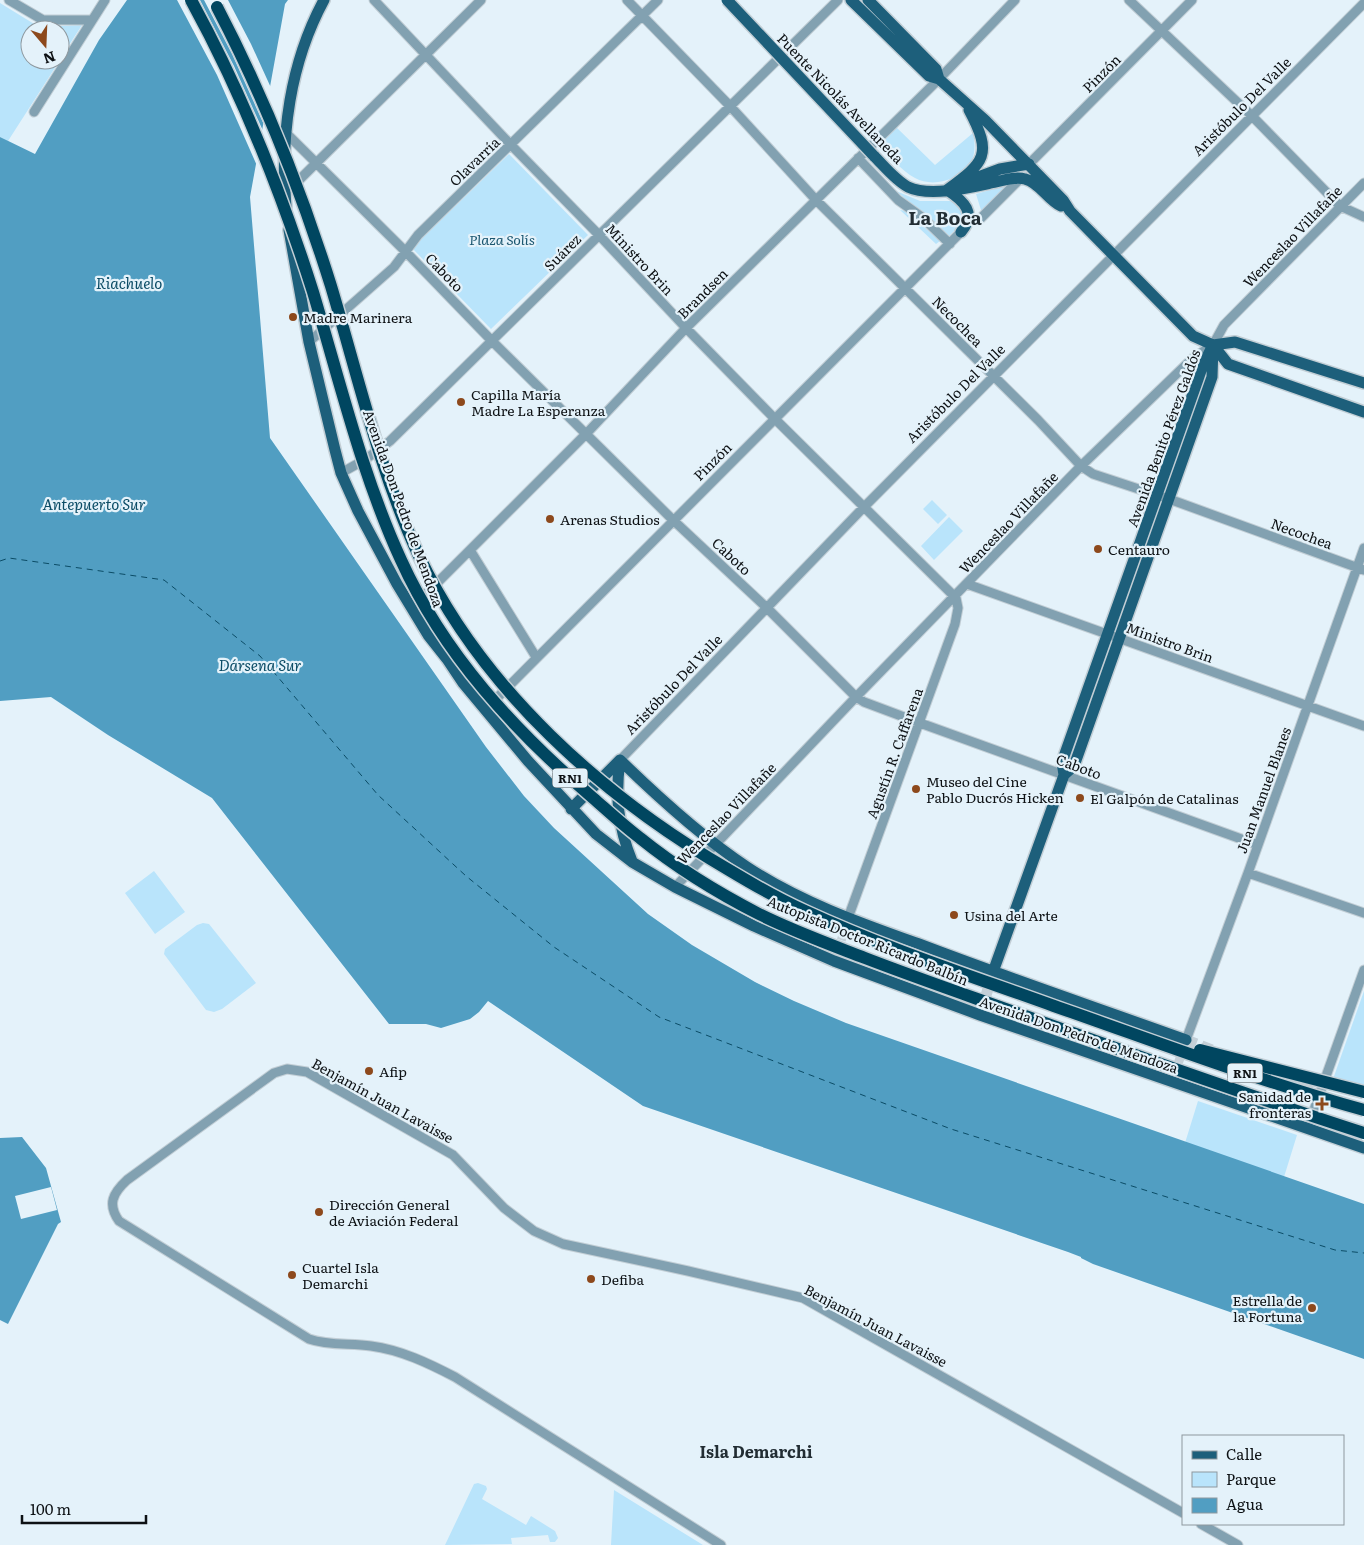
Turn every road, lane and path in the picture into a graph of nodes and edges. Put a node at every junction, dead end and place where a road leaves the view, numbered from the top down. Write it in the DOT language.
graph roads {
  1 [pos="9,0"];
  2 [pos="105,0"];
  3 [pos="191,0"];
  4 [pos="324,0"];
  5 [pos="374,0"];
  6 [pos="481,0"];
  7 [pos="627,0"];
  8 [pos="658,0"];
  9 [pos="727,0"];
  10 [pos="838,0"];
  11 [pos="851,0"];
  12 [pos="868,0"];
  13 [pos="1015,0"];
  14 [pos="1129,0"];
  15 [pos="1192,0"];
  16 [pos="1364,3"];
  17 [pos="218,7"];
  18 [pos="642,16"];
  19 [pos="92,20"];
  20 [pos="1162,31"];
  21 [pos="426,54"];
  22 [pos="939,79"];
  23 [pos="967,105"];
  24 [pos="730,106"];
  25 [pos="34,112"];
  26 [pos="1252,116"];
  27 [pos="286,134"];
  28 [pos="511,145"];
  29 [pos="858,158"];
  30 [pos="316,162"];
  31 [pos="1029,164"];
  32 [pos="1020,178"];
  33 [pos="1364,183"];
  34 [pos="947,190"];
  35 [pos="285,193"];
  36 [pos="816,200"];
  37 [pos="1340,206"];
  38 [pos="1070,211"];
  39 [pos="1364,217"];
  40 [pos="980,220"];
  41 [pos="961,232"];
  42 [pos="599,235"];
  43 [pos="950,244"];
  44 [pos="406,252"];
  45 [pos="1114,255"];
  46 [pos="906,288"];
  47 [pos="327,326"];
  48 [pos="686,328"];
  49 [pos="492,341"];
  50 [pos="310,342"];
  51 [pos="1213,345"];
  52 [pos="994,376"];
  53 [pos="1364,383"];
  54 [pos="1364,412"];
  55 [pos="774,418"];
  56 [pos="586,434"];
  57 [pos="366,459"];
  58 [pos="1081,466"];
  59 [pos="342,473"];
  60 [pos="1164,498"];
  61 [pos="864,507"];
  62 [pos="673,520"];
  63 [pos="1364,548"];
  64 [pos="470,550"];
  65 [pos="1360,569"];
  66 [pos="967,584"];
  67 [pos="955,596"];
  68 [pos="422,599"];
  69 [pos="412,608"];
  70 [pos="767,608"];
  71 [pos="1106,634"];
  72 [pos="1119,638"];
  73 [pos="536,657"];
  74 [pos="447,659"];
  75 [pos="856,697"];
  76 [pos="1307,706"];
  77 [pos="485,710"];
  78 [pos="920,723"];
  79 [pos="1364,726"];
  80 [pos="620,760"];
  81 [pos="1064,776"];
  82 [pos="572,808"];
  83 [pos="716,844"];
  84 [pos="1258,844"];
  85 [pos="632,862"];
  86 [pos="1248,874"];
  87 [pos="675,887"];
  88 [pos="1364,913"];
  89 [pos="848,918"];
  90 [pos="1364,970"];
  91 [pos="993,972"];
  92 [pos="1128,1032"];
  93 [pos="1186,1040"];
  94 [pos="1364,1092"];
  95 [pos="1364,1110"];
  96 [pos="1308,1129"];
  97 [pos="1364,1133"];
  98 [pos="1364,1148"];
  99 [pos="1182,1512"];
  100 [pos="1203,1525"];
  101 [pos="721,1545"];
  102 [pos="1238,1545"];
  1 -- 19 [label="street"];
  2 -- 19 [label="street"];
  3 -- 97 [label="highway, Autopista Doctor Ricardo Balbín / RN1, bridge"];
  4 -- 27 [label="main road, Avenida Don Pedro de Mendoza"];
  5 -- 21 [label="street, Ministro Brin"];
  6 -- 21 [label="street"];
  7 -- 18 [label="street, Necochea"];
  8 -- 18 [label="street, Olavarría"];
  9 -- 34 [label="main road, Puente Nicolás Avellaneda, bridge"];
  10 -- 24 [label="street, Suárez"];
  11 -- 22 [label="main road"];
  12 -- 22 [label="main road"];
  13 -- 22 [label="street, Brandsen"];
  14 -- 20 [label="street"];
  15 -- 20 [label="street, Pinzón"];
  16 -- 26 [label="street, Aristóbulo Del Valle"];
  17 -- 92 [label="highway, Autopista Doctor Ricardo Balbín / RN1, bridge"];
  18 -- 24 [label="street, Necochea"];
  18 -- 28 [label="street, Olavarría"];
  19 -- 25 [label="street"];
  20 -- 26 [label="street"];
  20 -- 31 [label="street, Pinzón"];
  21 -- 28 [label="street, Ministro Brin"];
  21 -- 30 [label="street"];
  22 -- 23 [label="main road"];
  22 -- 29 [label="street, Brandsen"];
  23 -- 31 [label="main road"];
  23 -- 34 [label="main road"];
  24 -- 36 [label="street, Necochea"];
  24 -- 42 [label="street, Suárez"];
  26 -- 37 [label="street"];
  26 -- 45 [label="street, Aristóbulo Del Valle"];
  27 -- 30 [label="street, Caboto"];
  27 -- 35 [label="main road, Avenida Don Pedro de Mendoza"];
  28 -- 42 [label="street, Ministro Brin"];
  28 -- 44 [label="street, Olavarría"];
  29 -- 36 [label="street, Brandsen"];
  29 -- 43 [label="street"];
  30 -- 35 [label="street"];
  30 -- 44 [label="street, Caboto"];
  31 -- 34 [label="main road, Puente Nicolás Avellaneda"];
  31 -- 38 [label="main road"];
  32 -- 34 [label="main road, Puente Nicolás Avellaneda"];
  32 -- 38 [label="main road"];
  32 -- 40 [label="street"];
  33 -- 37 [label="street, Wenceslao Villafañe"];
  34 -- 41 [label="main road"];
  35 -- 47 [label="main road, Avenida Don Pedro de Mendoza"];
  35 -- 50 [label="main road, Avenida Don Pedro de Mendoza"];
  36 -- 46 [label="street, Necochea"];
  36 -- 48 [label="street, Brandsen"];
  37 -- 39 [label="street"];
  37 -- 51 [label="street, Wenceslao Villafañe"];
  38 -- 45 [label="main road"];
  41 -- 43 [label="street, Pinzón"];
  42 -- 48 [label="street, Ministro Brin"];
  42 -- 49 [label="street, Suárez"];
  43 -- 46 [label="street, Pinzón"];
  44 -- 47 [label="street, Olavarría"];
  44 -- 49 [label="street, Caboto"];
  45 -- 51 [label="main road"];
  45 -- 52 [label="street, Aristóbulo Del Valle"];
  46 -- 52 [label="street, Necochea"];
  46 -- 55 [label="street, Pinzón"];
  47 -- 50 [label="street, Olavarría"];
  47 -- 57 [label="main road, Avenida Don Pedro de Mendoza"];
  48 -- 55 [label="street, Ministro Brin"];
  48 -- 56 [label="street, Brandsen"];
  49 -- 56 [label="street, Caboto"];
  49 -- 57 [label="street, Suárez"];
  50 -- 59 [label="main road, Avenida Don Pedro de Mendoza"];
  51 -- 53 [label="main road"];
  51 -- 54 [label="main road"];
  51 -- 58 [label="street, Wenceslao Villafañe"];
  51 -- 60 [label="main road, Avenida Benito Pérez Galdós"];
  52 -- 58 [label="street, Necochea"];
  52 -- 61 [label="street, Aristóbulo Del Valle"];
  55 -- 61 [label="street, Ministro Brin"];
  55 -- 62 [label="street, Pinzón"];
  56 -- 62 [label="street, Caboto"];
  56 -- 64 [label="street, Brandsen"];
  57 -- 59 [label="street, Suárez"];
  57 -- 68 [label="main road, Avenida Don Pedro de Mendoza"];
  58 -- 60 [label="street, Necochea"];
  58 -- 66 [label="street, Wenceslao Villafañe"];
  59 -- 69 [label="main road, Avenida Don Pedro de Mendoza"];
  60 -- 65 [label="street, Necochea"];
  60 -- 71 [label="main road, Avenida Benito Pérez Galdós"];
  60 -- 72 [label="main road, Avenida Benito Pérez Galdós"];
  61 -- 67 [label="street, Ministro Brin"];
  61 -- 70 [label="street, Aristóbulo Del Valle"];
  62 -- 70 [label="street, Caboto"];
  62 -- 73 [label="street, Pinzón"];
  63 -- 65 [label="street, Juan Manuel Blanes"];
  64 -- 68 [label="street, Brandsen"];
  64 -- 73 [label="street"];
  65 -- 76 [label="street, Juan Manuel Blanes"];
  66 -- 67 [label="street, Wenceslao Villafañe"];
  66 -- 71 [label="street, Ministro Brin"];
  67 -- 75 [label="street, Wenceslao Villafañe"];
  67 -- 78 [label="street, Agustín R. Caffarena"];
  68 -- 69 [label="street, Brandsen"];
  68 -- 74 [label="main road, Avenida Don Pedro de Mendoza"];
  69 -- 74 [label="main road, Avenida Don Pedro de Mendoza"];
  70 -- 75 [label="street, Caboto"];
  70 -- 80 [label="street, Aristóbulo Del Valle"];
  71 -- 72 [label="street, Ministro Brin"];
  71 -- 81 [label="main road, Avenida Benito Pérez Galdós"];
  72 -- 76 [label="street, Ministro Brin"];
  72 -- 81 [label="main road, Avenida Benito Pérez Galdós"];
  73 -- 77 [label="street, Pinzón"];
  74 -- 77 [label="main road, Avenida Don Pedro de Mendoza"];
  75 -- 78 [label="street, Caboto"];
  75 -- 83 [label="street, Wenceslao Villafañe"];
  76 -- 79 [label="street, Ministro Brin"];
  76 -- 84 [label="street, Juan Manuel Blanes"];
  77 -- 82 [label="main road, Avenida Don Pedro de Mendoza"];
  78 -- 81 [label="street, Caboto"];
  78 -- 89 [label="street, Agustín R. Caffarena"];
  80 -- 82 [label="main road, Aristóbulo Del Valle"];
  80 -- 83 [label="main road"];
  80 -- 85 [label="main road"];
  81 -- 84 [label="street, Caboto"];
  81 -- 91 [label="main road, Avenida Benito Pérez Galdós"];
  82 -- 85 [label="main road, Avenida Don Pedro de Mendoza"];
  83 -- 87 [label="street, Wenceslao Villafañe"];
  83 -- 89 [label="main road"];
  84 -- 86 [label="street, Juan Manuel Blanes"];
  85 -- 87 [label="main road, Avenida Don Pedro de Mendoza"];
  86 -- 88 [label="street"];
  86 -- 93 [label="street, Juan Manuel Blanes"];
  87 -- 96 [label="main road, Avenida Don Pedro de Mendoza"];
  89 -- 91 [label="main road"];
  90 -- 96 [label="street"];
  91 -- 93 [label="main road"];
  92 -- 94 [label="highway, bridge"];
  92 -- 95 [label="highway, Autopista Doctor Ricardo Balbín / RN1, bridge"];
  96 -- 98 [label="main road, Avenida Don Pedro de Mendoza"];
  99 -- 101 [label="street, Benjamín Juan Lavaisse"];
  100 -- 102 [label="street"];
}
